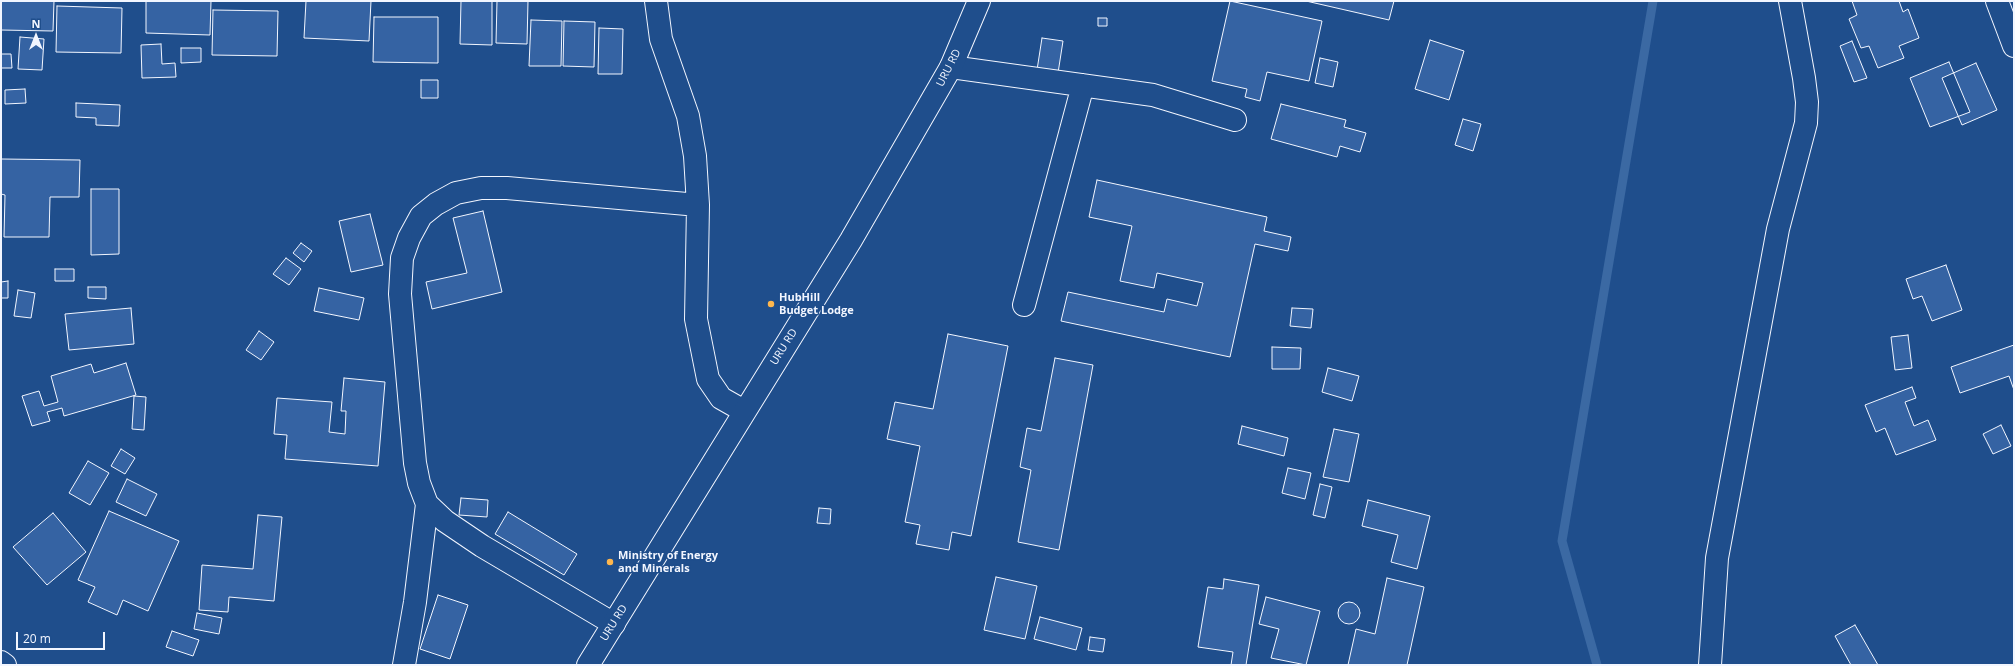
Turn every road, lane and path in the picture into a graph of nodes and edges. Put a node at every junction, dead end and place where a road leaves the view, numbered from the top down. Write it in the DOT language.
graph roads {
  1 [pos="656,1"];
  2 [pos="978,1"];
  3 [pos="1790,1"];
  4 [pos="1997,1"];
  5 [pos="2014,46"];
  6 [pos="951,67"];
  7 [pos="1083,85"];
  8 [pos="1235,120"];
  9 [pos="698,205"];
  10 [pos="1024,305"];
  11 [pos="744,411"];
  12 [pos="427,504"];
  13 [pos="614,624"];
  14 [pos="1,662"];
  15 [pos="5,665"];
  16 [pos="404,665"];
  17 [pos="588,665"];
  18 [pos="1710,665"];
  1 -- 9 [label="street"];
  2 -- 6 [label="street, URU RD"];
  3 -- 18 [label="street"];
  4 -- 5 [label="street"];
  6 -- 7 [label="street"];
  6 -- 11 [label="street, URU RD"];
  7 -- 8 [label="street"];
  7 -- 10 [label="street"];
  9 -- 11 [label="street"];
  9 -- 12 [label="street"];
  11 -- 13 [label="street, URU RD"];
  12 -- 13 [label="street"];
  12 -- 16 [label="street"];
  13 -- 17 [label="street, URU RD"];
  14 -- 15 [label="street"];
}
